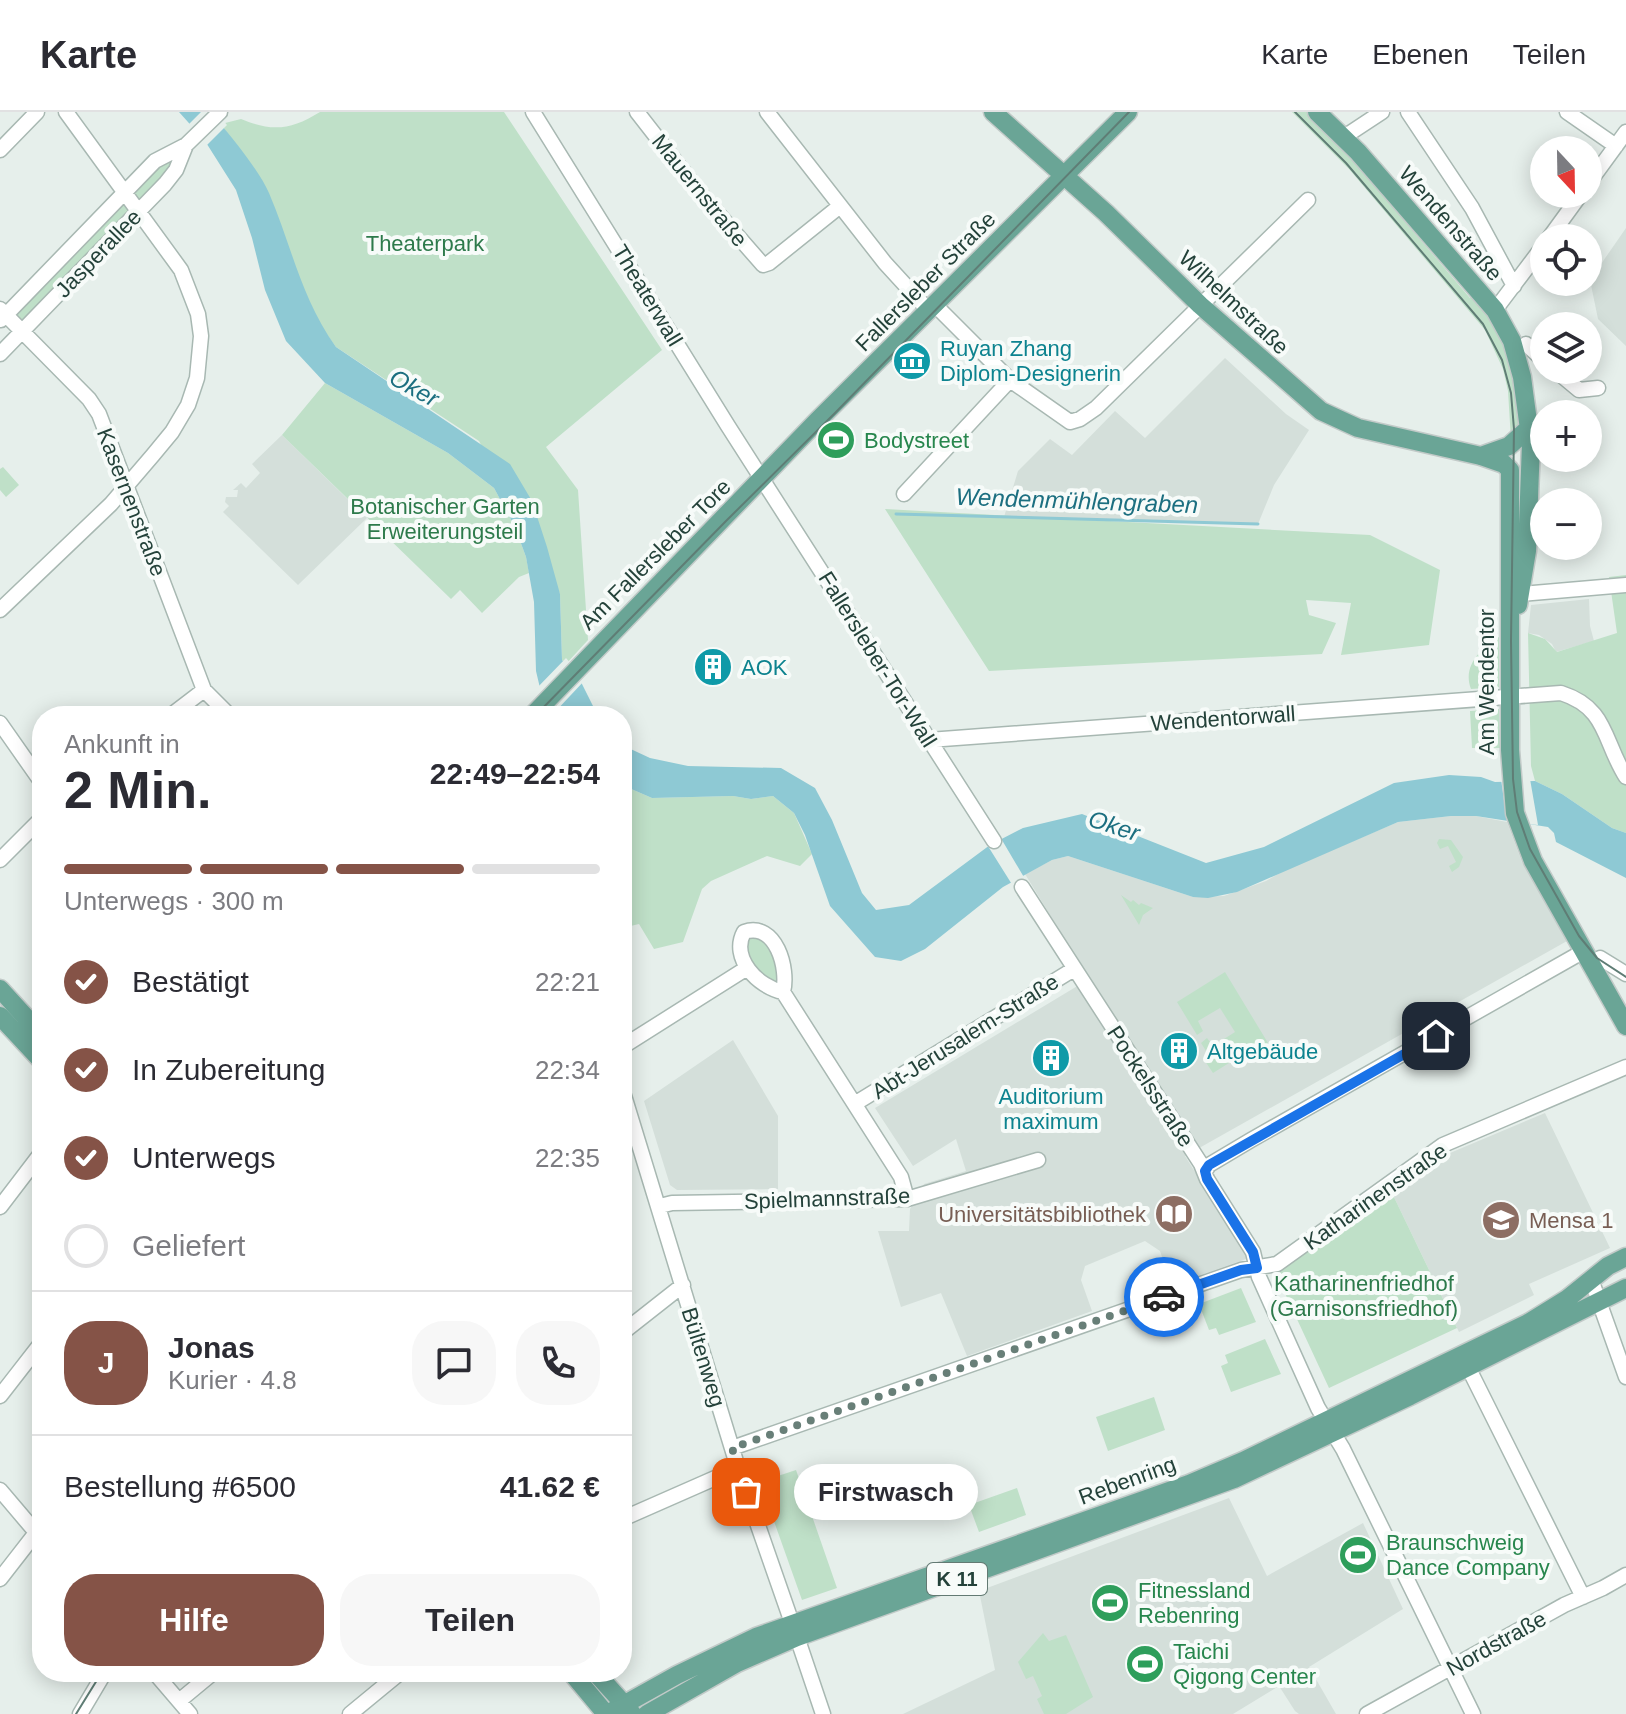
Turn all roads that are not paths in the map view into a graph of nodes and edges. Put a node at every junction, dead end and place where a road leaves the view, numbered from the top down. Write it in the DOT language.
graph roads {
  1 [pos="37,112"];
  2 [pos="66,112"];
  3 [pos="220,112"];
  4 [pos="533,112"];
  5 [pos="637,112"];
  6 [pos="767,112"];
  7 [pos="993,112"];
  8 [pos="1317,112"];
  9 [pos="1382,112"];
  10 [pos="1408,112"];
  11 [pos="1567,112"];
  12 [pos="1124,114"];
  13 [pos="1626,132"];
  14 [pos="1344,137"];
  15 [pos="186,145"];
  16 [pos="1616,146"];
  17 [pos="0,150"];
  18 [pos="1602,165"];
  19 [pos="1064,176"];
  20 [pos="125,192"];
  21 [pos="1308,200"];
  22 [pos="840,206"];
  23 [pos="139,211"];
  24 [pos="1530,264"];
  25 [pos="1514,286"];
  26 [pos="1200,305"];
  27 [pos="932,308"];
  28 [pos="1495,310"];
  29 [pos="2,315"];
  30 [pos="22,332"];
  31 [pos="1526,344"];
  32 [pos="1530,348"];
  33 [pos="0,354"];
  34 [pos="1010,380"];
  35 [pos="1572,384"];
  36 [pos="1598,388"];
  37 [pos="1529,428"];
  38 [pos="1481,456"];
  39 [pos="763,478"];
  40 [pos="125,486"];
  41 [pos="904,494"];
  42 [pos="1626,585"];
  43 [pos="1515,589"];
  44 [pos="0,610"];
  45 [pos="204,690"];
  46 [pos="1514,696"];
  47 [pos="183,706"];
  48 [pos="220,706"];
  49 [pos="540,706"];
  50 [pos="0,723"];
  51 [pos="929,740"];
  52 [pos="32,769"];
  53 [pos="1626,777"];
  54 [pos="32,828"];
  55 [pos="994,841"];
  56 [pos="0,860"];
  57 [pos="1022,887"];
  58 [pos="1592,954"];
  59 [pos="747,968"];
  60 [pos="1074,969"];
  61 [pos="1626,974"];
  62 [pos="0,989"];
  63 [pos="783,992"];
  64 [pos="1626,1006"];
  65 [pos="2,1023"];
  66 [pos="32,1024"];
  67 [pos="1626,1026"];
  68 [pos="632,1041"];
  69 [pos="32,1052"];
  70 [pos="1626,1067"];
  71 [pos="856,1103"];
  72 [pos="632,1120"];
  73 [pos="1038,1160"];
  74 [pos="32,1165"];
  75 [pos="1205,1171"];
  76 [pos="907,1199"];
  77 [pos="660,1206"];
  78 [pos="0,1207"];
  79 [pos="1626,1257"];
  80 [pos="1257,1268"];
  81 [pos="1591,1279"];
  82 [pos="683,1285"];
  83 [pos="1626,1288"];
  84 [pos="1599,1301"];
  85 [pos="632,1325"];
  86 [pos="32,1355"];
  87 [pos="1468,1367"];
  88 [pos="1626,1377"];
  89 [pos="0,1396"];
  90 [pos="1330,1427"];
  91 [pos="732,1448"];
  92 [pos="738,1468"];
  93 [pos="0,1490"];
  94 [pos="632,1515"];
  95 [pos="32,1526"];
  96 [pos="32,1544"];
  97 [pos="1626,1575"];
  98 [pos="0,1579"];
  99 [pos="1583,1597"];
  100 [pos="795,1630"];
  101 [pos="1450,1668"];
  102 [pos="99,1682"];
  103 [pos="163,1682"];
  104 [pos="202,1682"];
  105 [pos="389,1682"];
  106 [pos="582,1682"];
  107 [pos="600,1682"];
  108 [pos="179,1701"];
  109 [pos="617,1712"];
  110 [pos="80,1714"];
  111 [pos="190,1714"];
  112 [pos="350,1714"];
  113 [pos="647,1714"];
  114 [pos="823,1714"];
  115 [pos="1367,1714"];
  116 [pos="1473,1714"];
  1 -- 17 [label="street"];
  2 -- 20 [label="street"];
  3 -- 15 [label="street, Jasperallee"];
  4 -- 39 [label="street, Theaterwall"];
  5 -- 22 [label="street, Mauernstraße"];
  6 -- 22 [label="street"];
  7 -- 19 [label="main road, Wilhelmstraße"];
  8 -- 14 [label="main road, Wendenstraße"];
  9 -- 14 [label="street"];
  10 -- 25 [label="street"];
  11 -- 16 [label="street"];
  12 -- 19 [label="main road, Fallersleber Straße"];
  13 -- 16 [label="street"];
  14 -- 28 [label="main road, Wendenstraße"];
  15 -- 20 [label="street, Jasperallee"];
  15 -- 23 [label="street, Jasperallee"];
  16 -- 18 [label="street"];
  19 -- 26 [label="main road, Wilhelmstraße"];
  19 -- 27 [label="main road, Fallersleber Straße"];
  20 -- 23 [label="street"];
  20 -- 29 [label="street, Jasperallee"];
  21 -- 26 [label="street"];
  22 -- 27 [label="street"];
  23 -- 30 [label="street, Jasperallee"];
  23 -- 40 [label="street"];
  24 -- 25 [label="street"];
  25 -- 28 [label="street"];
  26 -- 34 [label="street"];
  26 -- 38 [label="main road, Wilhelmstraße"];
  27 -- 34 [label="street"];
  27 -- 39 [label="main road, Fallersleber Straße"];
  28 -- 37 [label="main road, Wendenstraße"];
  29 -- 30 [label="street, Kasernenstraße"];
  30 -- 33 [label="street, Jasperallee"];
  30 -- 40 [label="street, Kasernenstraße"];
  31 -- 32 [label="street"];
  34 -- 41 [label="street"];
  35 -- 36 [label="street"];
  37 -- 38 [label="main road"];
  37 -- 43 [label="main road, Am Wendentor"];
  38 -- 43 [label="main road, Am Wendentor"];
  39 -- 49 [label="main road, Am Fallersleber Tore"];
  39 -- 51 [label="street, Fallersleber-Tor-Wall"];
  40 -- 44 [label="street"];
  40 -- 45 [label="street, Kasernenstraße"];
  42 -- 43 [label="street"];
  43 -- 46 [label="main road, Am Wendentor"];
  45 -- 47 [label="street"];
  45 -- 48 [label="street, Kasernenstraße"];
  46 -- 51 [label="street, Wendentorwall"];
  46 -- 53 [label="street, Wendentorwall"];
  46 -- 58 [label="main road, Am Wendentor"];
  50 -- 52 [label="street"];
  51 -- 55 [label="street, Fallersleber-Tor-Wall"];
  54 -- 56 [label="street"];
  57 -- 60 [label="street, Pockelsstraße"];
  58 -- 61 [label="street"];
  58 -- 64 [label="main road"];
  58 -- 67 [label="main road"];
  58 -- 75 [label="street"];
  59 -- 63 [label="street"];
  59 -- 63 [label="street"];
  59 -- 68 [label="street"];
  60 -- 71 [label="street, Abt-Jerusalem-Straße"];
  60 -- 75 [label="street, Pockelsstraße"];
  62 -- 66 [label="main road"];
  63 -- 71 [label="street"];
  65 -- 69 [label="main road"];
  70 -- 80 [label="street, Katharinenstraße"];
  71 -- 76 [label="street"];
  72 -- 77 [label="street, Bültenweg"];
  73 -- 76 [label="street, Spielmannstraße"];
  74 -- 78 [label="street"];
  75 -- 80 [label="street, Pockelsstraße"];
  76 -- 77 [label="street, Spielmannstraße"];
  77 -- 82 [label="street, Bültenweg"];
  79 -- 81 [label="main road, Rebenring / K 11"];
  80 -- 90 [label="street, Pockelsstraße"];
  80 -- 91 [label="street, Katharinenstraße"];
  81 -- 84 [label="street"];
  81 -- 90 [label="main road, Rebenring / K 11"];
  82 -- 85 [label="street"];
  82 -- 91 [label="street, Bültenweg"];
  83 -- 84 [label="main road, Rebenring / K 11"];
  84 -- 87 [label="main road, Rebenring / K 11"];
  84 -- 88 [label="street"];
  86 -- 89 [label="street"];
  87 -- 90 [label="main road, Rebenring / K 11"];
  87 -- 99 [label="street"];
  90 -- 100 [label="main road, Rebenring / K 11"];
  90 -- 101 [label="street, Pockelsstraße"];
  91 -- 92 [label="street, Bültenweg"];
  92 -- 94 [label="street"];
  92 -- 100 [label="street, Bültenweg"];
  93 -- 95 [label="street"];
  96 -- 98 [label="street"];
  97 -- 99 [label="street, Nordstraße"];
  99 -- 101 [label="street, Nordstraße"];
  100 -- 109 [label="main road, Rebenring / K 11"];
  100 -- 113 [label="main road, Rebenring / K 11"];
  100 -- 114 [label="street, Bültenweg"];
  101 -- 115 [label="street, Nordstraße"];
  101 -- 116 [label="street, Pockelsstraße"];
  102 -- 110 [label="street"];
  103 -- 108 [label="street"];
  104 -- 108 [label="street"];
  105 -- 112 [label="street"];
  106 -- 109 [label="main road"];
  107 -- 109 [label="main road"];
  108 -- 111 [label="street"];
}
